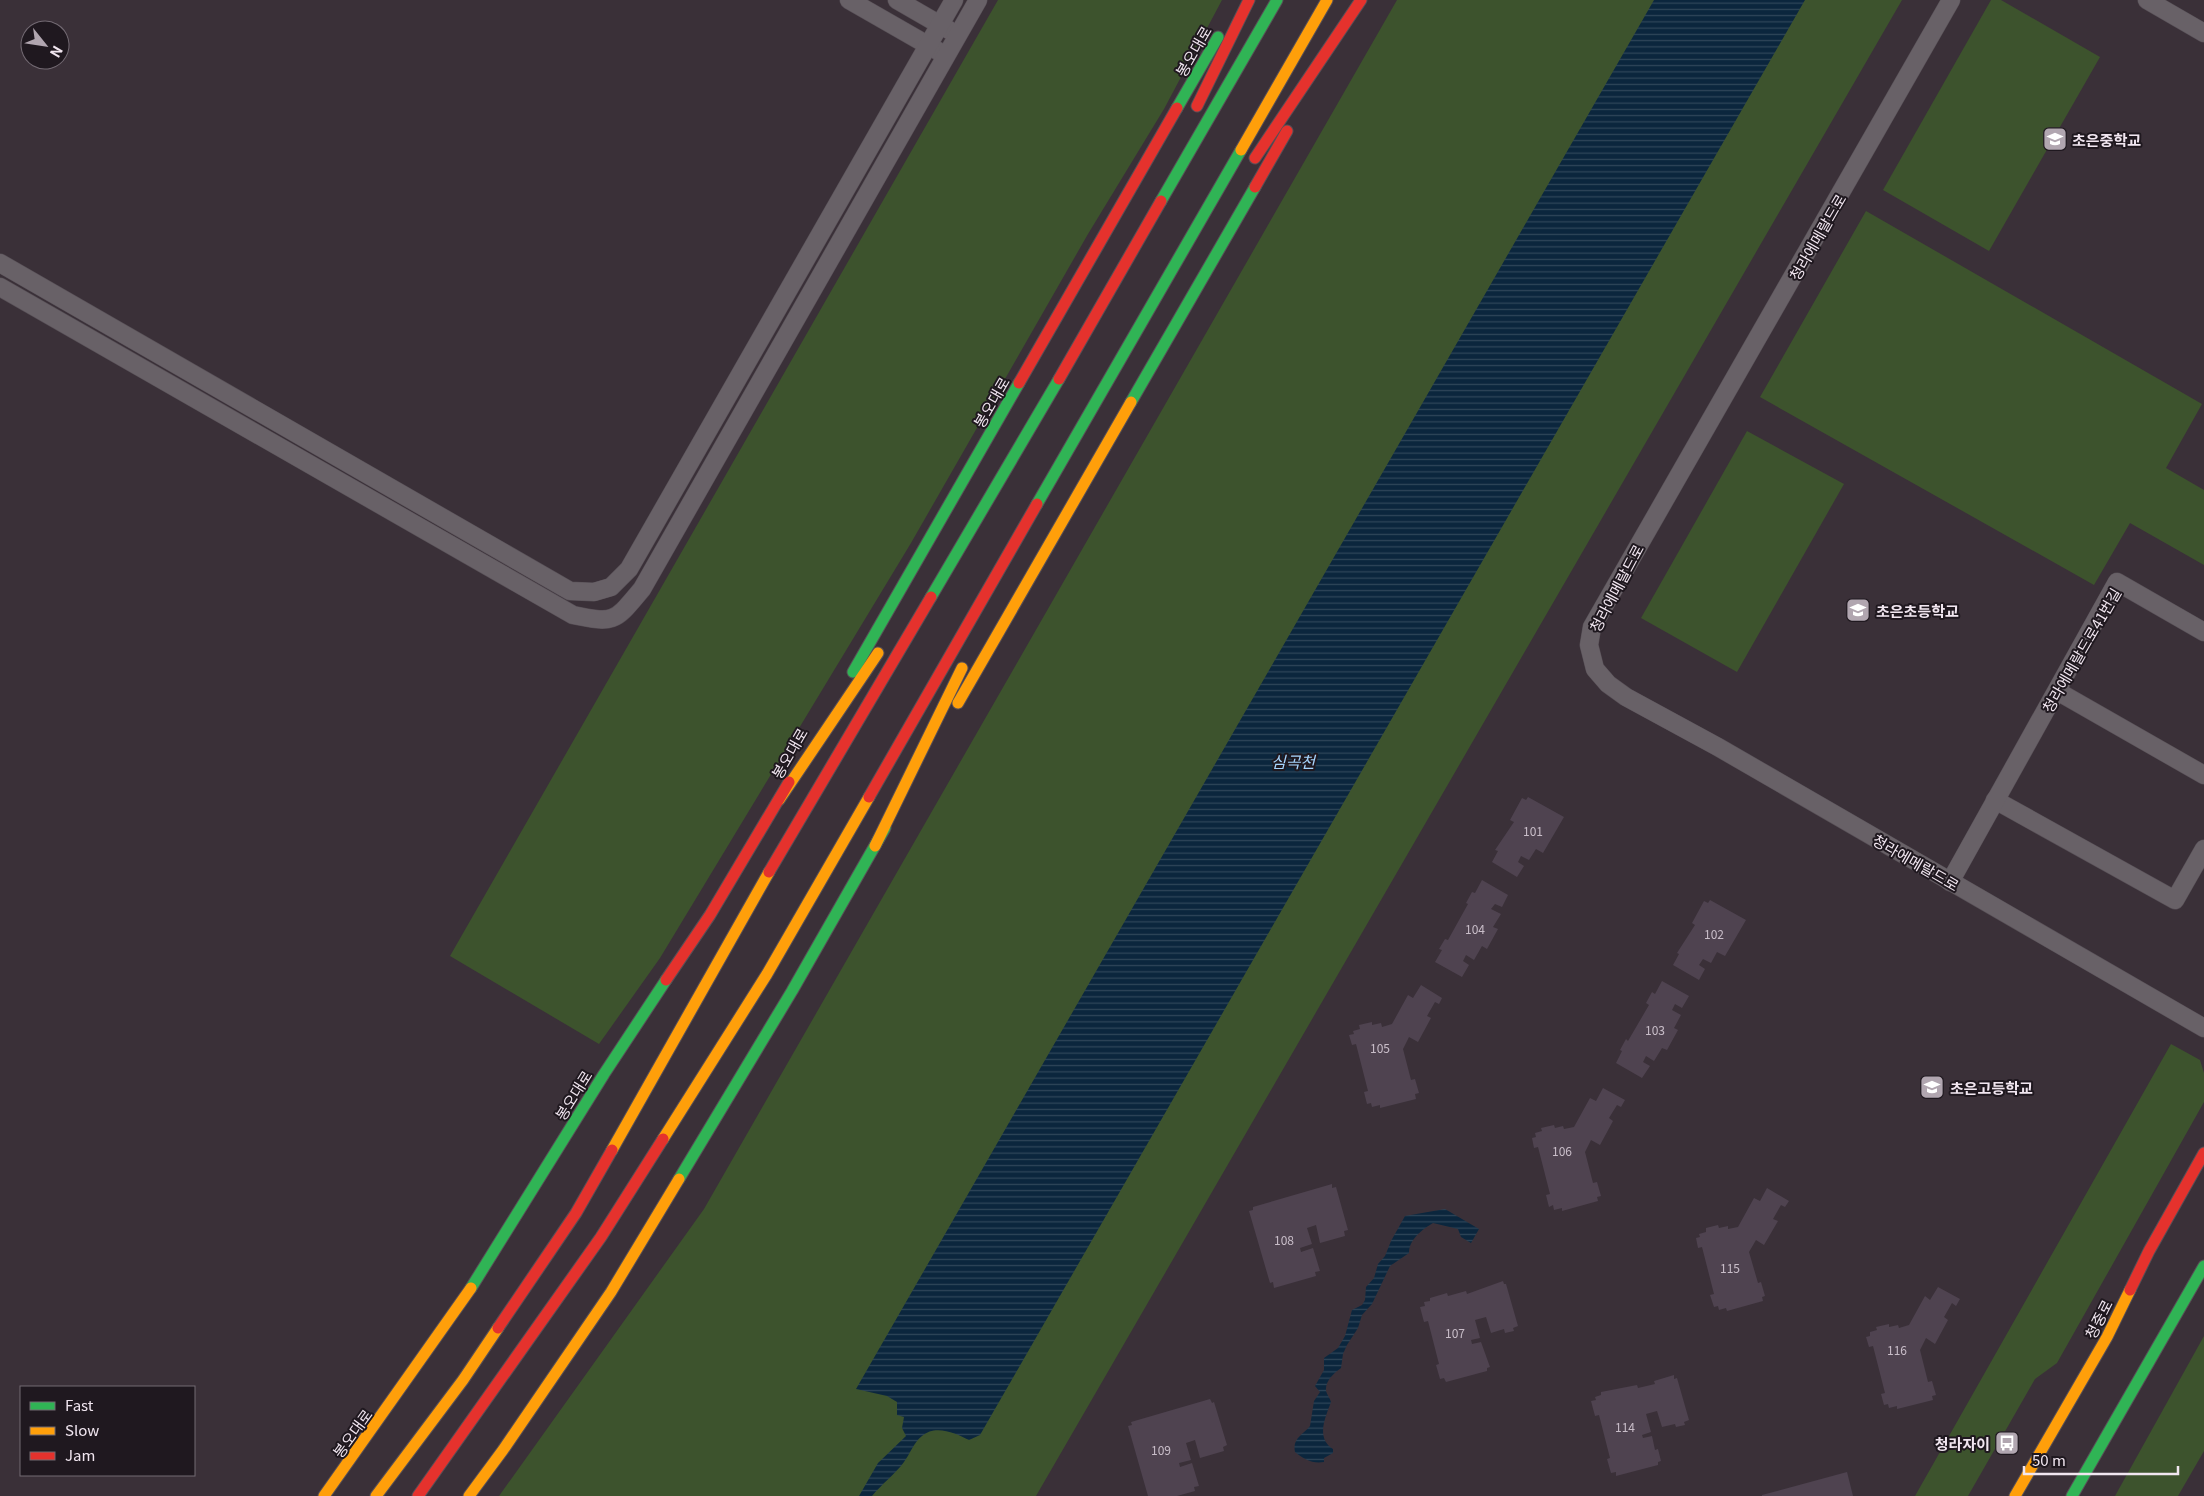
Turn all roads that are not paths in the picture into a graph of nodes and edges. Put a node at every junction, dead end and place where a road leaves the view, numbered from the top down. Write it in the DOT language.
graph roads {
  1 [pos="849,0"];
  2 [pos="897,0"];
  3 [pos="954,0"];
  4 [pos="978,0"];
  5 [pos="1239,0"];
  6 [pos="1249,0"];
  7 [pos="1278,0"];
  8 [pos="1327,0"];
  9 [pos="1362,0"];
  10 [pos="1951,0"];
  11 [pos="2147,0"];
  12 [pos="940,24"];
  13 [pos="2204,33"];
  14 [pos="958,35"];
  15 [pos="928,45"];
  16 [pos="946,56"];
  17 [pos="1192,115"];
  18 [pos="1251,165"];
  19 [pos="1166,168"];
  20 [pos="1218,214"];
  21 [pos="0,263"];
  22 [pos="0,287"];
  23 [pos="1083,337"];
  24 [pos="1118,363"];
  25 [pos="1033,424"];
  26 [pos="1070,447"];
  27 [pos="923,588"];
  28 [pos="992,607"];
  29 [pos="2204,632"];
  30 [pos="884,645"];
  31 [pos="966,660"];
  32 [pos="2056,691"];
  33 [pos="2204,776"];
  34 [pos="779,800"];
  35 [pos="1995,800"];
  36 [pos="875,846"];
  37 [pos="2204,850"];
  38 [pos="1950,882"];
  39 [pos="2204,1028"];
  40 [pos="2204,1153"];
  41 [pos="2204,1266"];
  42 [pos="324,1496"];
  43 [pos="376,1496"];
  44 [pos="418,1496"];
  45 [pos="469,1496"];
  46 [pos="2016,1496"];
  47 [pos="2072,1496"];
  1 -- 15 [label="street"];
  2 -- 12 [label="street"];
  3 -- 12 [label="street"];
  4 -- 14 [label="street"];
  5 -- 34 [label="main road, 봉오대로"];
  6 -- 17 [label="main road"];
  7 -- 23 [label="main road"];
  8 -- 24 [label="main road"];
  9 -- 18 [label="main road"];
  9 -- 36 [label="main road"];
  10 -- 38 [label="street, 청라에메랄드로"];
  11 -- 13 [label="street"];
  12 -- 14 [label="street"];
  12 -- 15 [label="street"];
  14 -- 16 [label="street"];
  15 -- 16 [label="street"];
  15 -- 21 [label="street"];
  16 -- 22 [label="street"];
  19 -- 23 [label="main road"];
  20 -- 24 [label="main road"];
  23 -- 25 [label="main road"];
  24 -- 26 [label="main road"];
  25 -- 27 [label="main road"];
  25 -- 43 [label="main road"];
  26 -- 28 [label="main road"];
  26 -- 44 [label="main road"];
  29 -- 32 [label="street, 청라에메랄드로41번길"];
  30 -- 34 [label="main road"];
  31 -- 36 [label="main road"];
  32 -- 33 [label="street"];
  32 -- 35 [label="street, 청라에메랄드로41번길"];
  34 -- 42 [label="main road, 봉오대로"];
  35 -- 37 [label="street"];
  35 -- 38 [label="street, 청라에메랄드로41번길"];
  36 -- 45 [label="main road"];
  38 -- 39 [label="street, 청라에메랄드로"];
  40 -- 46 [label="main road, 청중로"];
  41 -- 47 [label="main road"];
}
